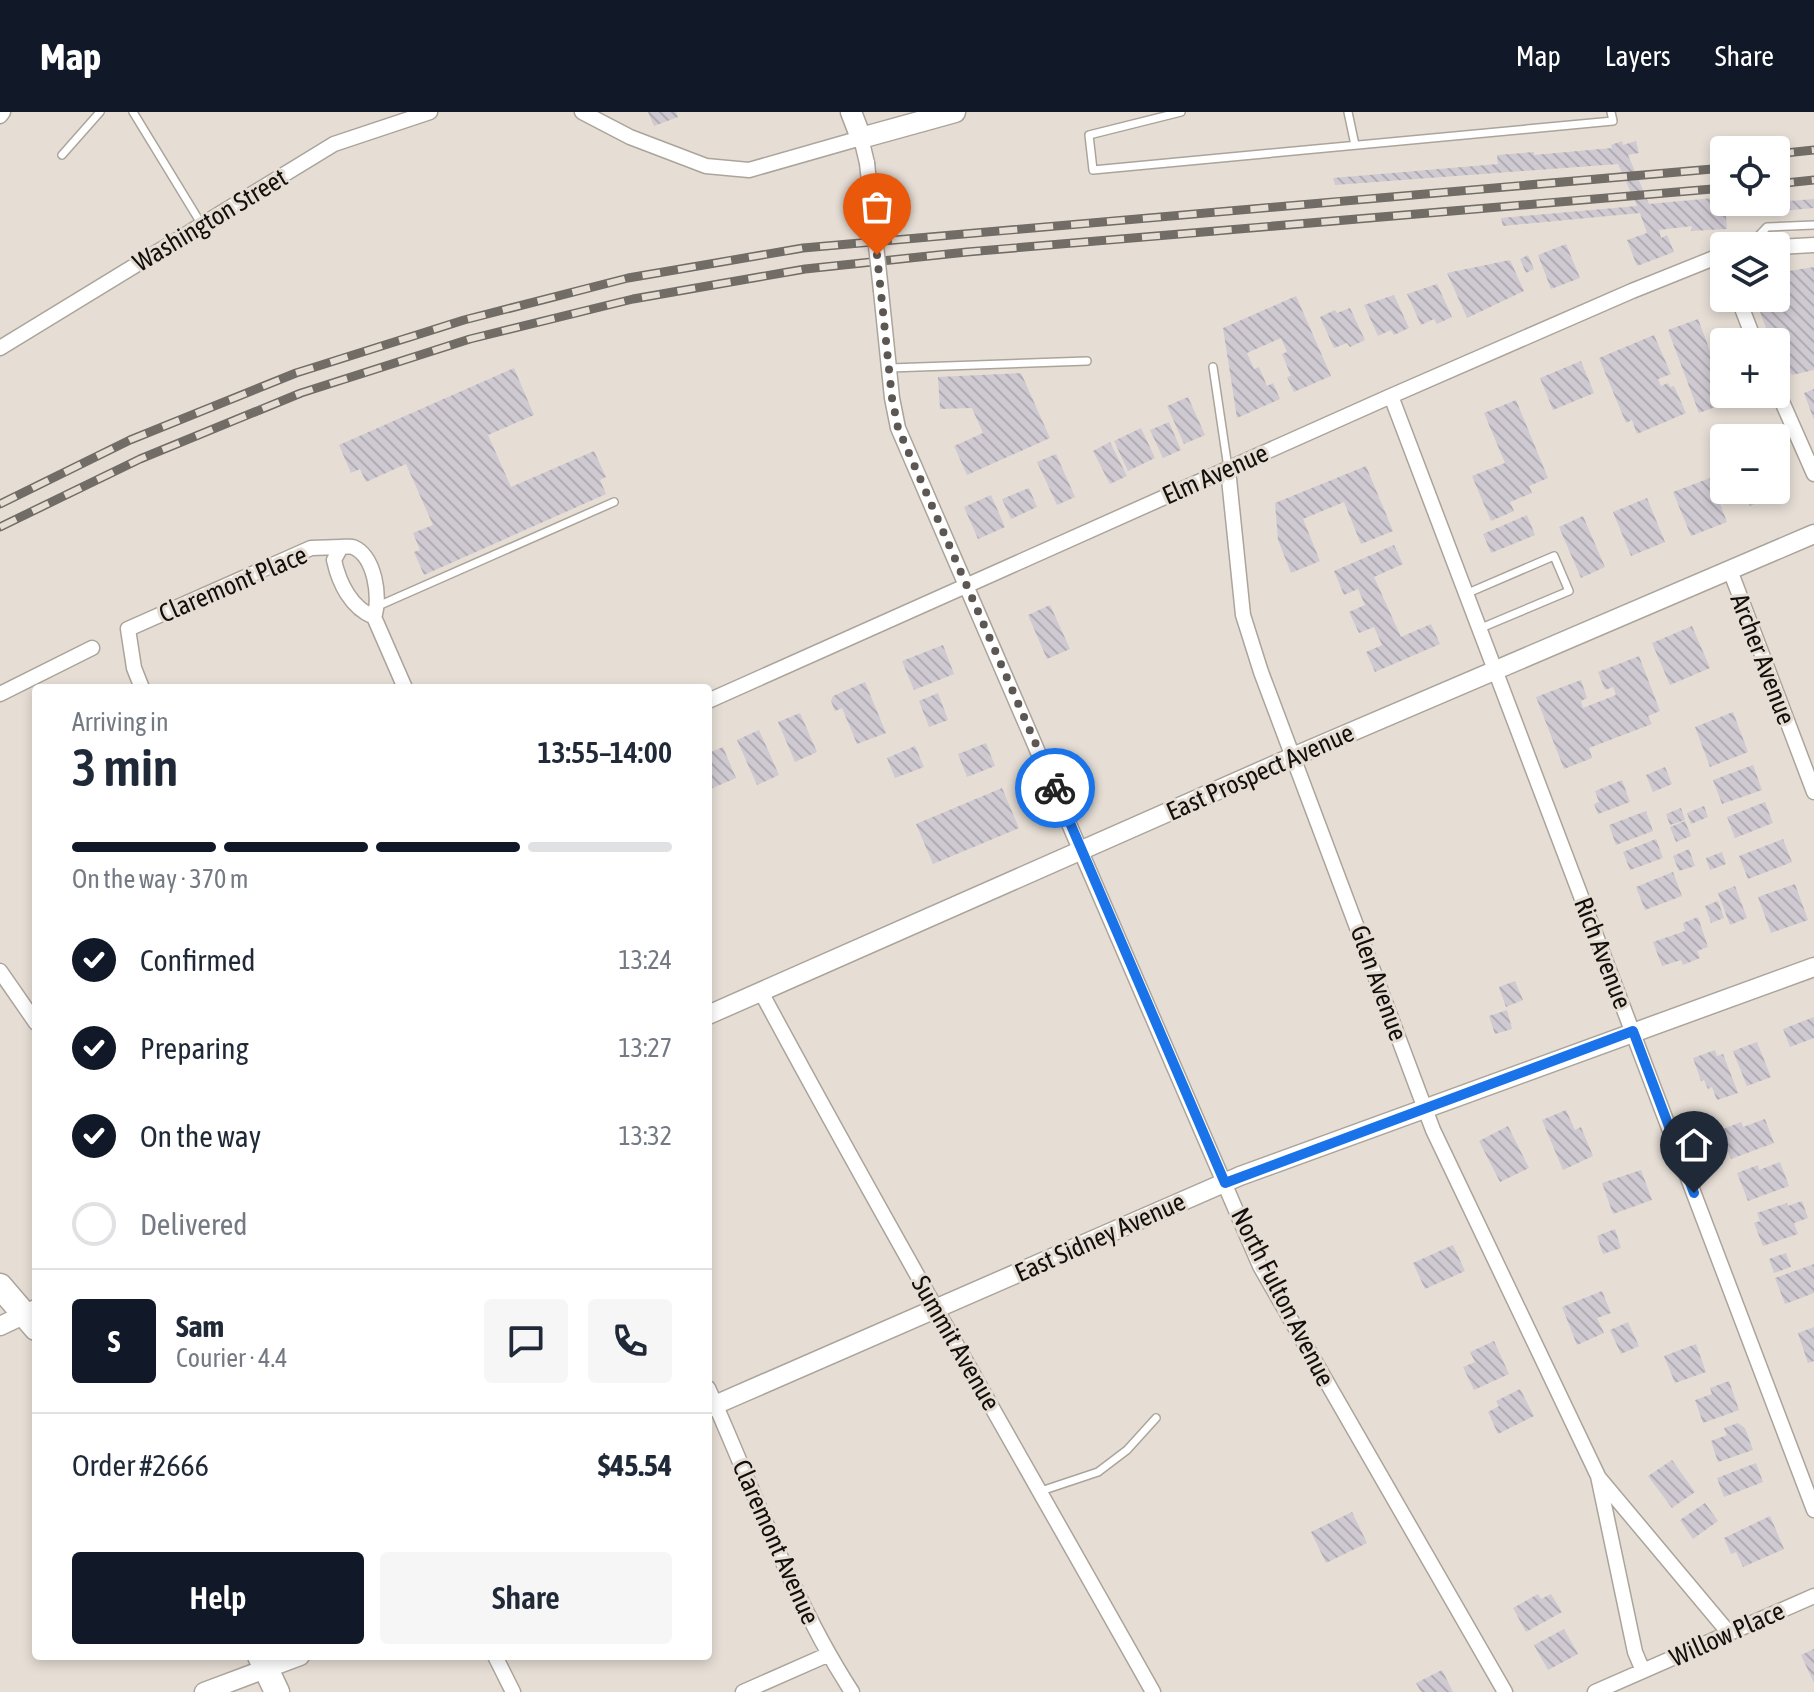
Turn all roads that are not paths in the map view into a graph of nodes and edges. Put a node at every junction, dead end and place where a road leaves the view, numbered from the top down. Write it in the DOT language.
graph roads {
  1 [pos="100,112"];
  2 [pos="133,112"];
  3 [pos="430,112"];
  4 [pos="582,112"];
  5 [pos="851,112"];
  6 [pos="955,112"];
  7 [pos="1181,112"];
  8 [pos="1348,112"];
  9 [pos="1611,112"];
  10 [pos="861,138"];
  11 [pos="1355,145"];
  12 [pos="62,155"];
  13 [pos="202,225"];
  14 [pos="1814,225"];
  15 [pos="1762,232"];
  16 [pos="1814,245"];
  17 [pos="1790,246"];
  18 [pos="1710,263"];
  19 [pos="0,348"];
  20 [pos="1087,361"];
  21 [pos="1213,367"];
  22 [pos="890,368"];
  23 [pos="1391,396"];
  24 [pos="1785,408"];
  25 [pos="1228,469"];
  26 [pos="1814,474"];
  27 [pos="614,502"];
  28 [pos="1814,534"];
  29 [pos="341,547"];
  30 [pos="1730,570"];
  31 [pos="967,585"];
  32 [pos="1468,593"];
  33 [pos="376,611"];
  34 [pos="1481,628"];
  35 [pos="92,648"];
  36 [pos="1496,670"];
  37 [pos="35,675"];
  38 [pos="42,684"];
  39 [pos="140,684"];
  40 [pos="403,684"];
  41 [pos="0,694"];
  42 [pos="712,699"];
  43 [pos="1295,756"];
  44 [pos="1814,792"];
  45 [pos="1082,850"];
  46 [pos="1814,967"];
  47 [pos="0,971"];
  48 [pos="761,992"];
  49 [pos="712,1013"];
  50 [pos="32,1017"];
  51 [pos="1633,1031"];
  52 [pos="1425,1108"];
  53 [pos="1225,1183"];
  54 [pos="0,1286"];
  55 [pos="935,1309"];
  56 [pos="32,1317"];
  57 [pos="0,1326"];
  58 [pos="712,1399"];
  59 [pos="712,1404"];
  60 [pos="1156,1418"];
  61 [pos="1598,1476"];
  62 [pos="1041,1491"];
  63 [pos="1814,1510"];
  64 [pos="1814,1596"];
  65 [pos="1729,1633"];
  66 [pos="827,1655"];
  67 [pos="497,1660"];
  68 [pos="263,1663"];
  69 [pos="1643,1671"];
  70 [pos="204,1692"];
  71 [pos="277,1692"];
  72 [pos="513,1692"];
  73 [pos="743,1692"];
  74 [pos="852,1692"];
  75 [pos="1153,1692"];
  76 [pos="1505,1692"];
  77 [pos="1595,1692"];
  1 -- 12 [label="lane"];
  2 -- 13 [label="lane"];
  3 -- 13 [label="street, Washington Street"];
  4 -- 10 [label="street"];
  5 -- 10 [label="main road"];
  6 -- 10 [label="main road"];
  7 -- 11 [label="lane"];
  8 -- 11 [label="lane"];
  9 -- 11 [label="lane"];
  10 -- 22 [label="street, North Fulton Avenue, bridge"];
  13 -- 19 [label="street, Washington Street"];
  14 -- 15 [label="lane"];
  16 -- 17 [label="street"];
  18 -- 23 [label="street, Elm Avenue"];
  20 -- 22 [label="lane"];
  21 -- 25 [label="lane"];
  22 -- 31 [label="street, North Fulton Avenue"];
  23 -- 25 [label="street, Elm Avenue"];
  23 -- 32 [label="street, Rich Avenue"];
  24 -- 26 [label="street"];
  25 -- 31 [label="street, Elm Avenue"];
  25 -- 43 [label="street, Glen Avenue"];
  27 -- 33 [label="lane"];
  28 -- 30 [label="street, East Prospect Avenue"];
  29 -- 33 [label="street"];
  29 -- 33 [label="street"];
  29 -- 39 [label="street, Claremont Place"];
  30 -- 36 [label="street, East Prospect Avenue"];
  30 -- 44 [label="street, Archer Avenue"];
  31 -- 42 [label="street, Elm Avenue"];
  31 -- 45 [label="street, North Fulton Avenue"];
  32 -- 34 [label="street, Rich Avenue"];
  32 -- 34 [label="lane"];
  33 -- 40 [label="street"];
  34 -- 36 [label="street, Rich Avenue"];
  35 -- 37 [label="street"];
  36 -- 43 [label="street, East Prospect Avenue"];
  36 -- 51 [label="street, Rich Avenue"];
  37 -- 38 [label="street"];
  37 -- 41 [label="street"];
  43 -- 45 [label="street, East Prospect Avenue"];
  43 -- 52 [label="street, Glen Avenue"];
  45 -- 48 [label="street, East Prospect Avenue"];
  45 -- 53 [label="street, North Fulton Avenue"];
  46 -- 51 [label="street, East Sidney Avenue"];
  47 -- 50 [label="street"];
  48 -- 49 [label="street, East Prospect Avenue"];
  48 -- 55 [label="street, Summit Avenue"];
  51 -- 52 [label="street, East Sidney Avenue"];
  51 -- 63 [label="street, Rich Avenue"];
  52 -- 53 [label="street, East Sidney Avenue"];
  52 -- 61 [label="street, Glen Avenue"];
  53 -- 55 [label="street, East Sidney Avenue"];
  53 -- 76 [label="street, North Fulton Avenue"];
  54 -- 56 [label="main road"];
  55 -- 58 [label="street, East Sidney Avenue"];
  55 -- 62 [label="street, Summit Avenue"];
  56 -- 57 [label="street"];
  59 -- 66 [label="street, Claremont Avenue"];
  60 -- 62 [label="lane"];
  61 -- 65 [label="street, Glen Avenue"];
  61 -- 69 [label="street, Glen Avenue"];
  62 -- 75 [label="street, Summit Avenue"];
  64 -- 65 [label="street, Willow Place"];
  65 -- 69 [label="street, Willow Place"];
  66 -- 73 [label="street"];
  66 -- 74 [label="street, Claremont Avenue"];
  67 -- 72 [label="street"];
  68 -- 70 [label="street"];
  68 -- 71 [label="main road"];
  69 -- 77 [label="street, Willow Place"];
}
